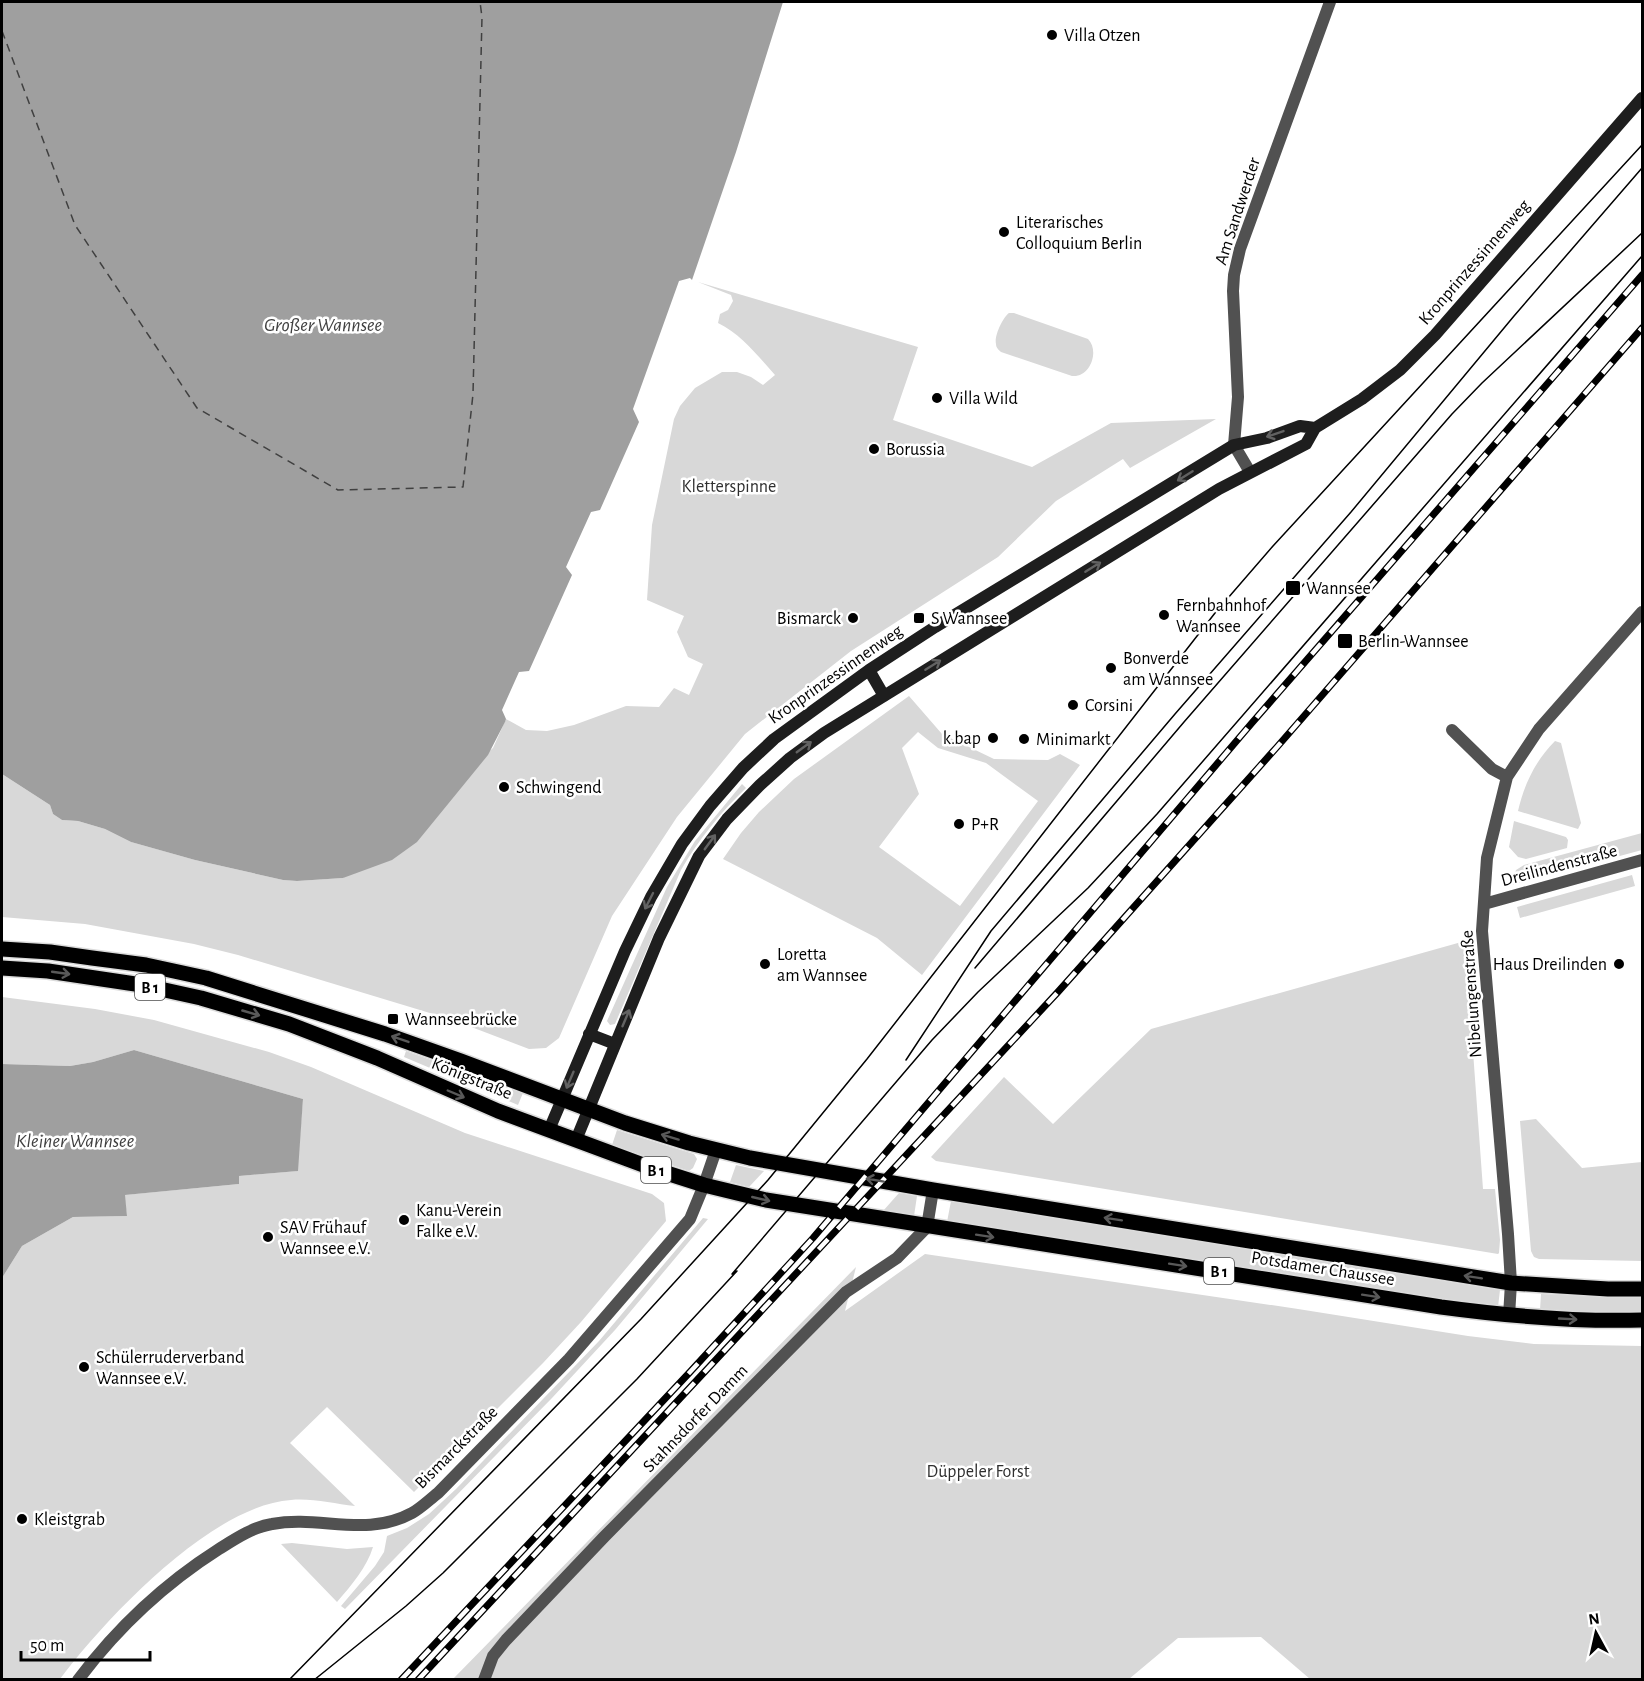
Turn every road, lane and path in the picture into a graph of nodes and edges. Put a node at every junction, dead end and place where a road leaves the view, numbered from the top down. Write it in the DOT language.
graph roads {
  1 [pos="1330,2"];
  2 [pos="1642,98"];
  3 [pos="1315,428"];
  4 [pos="1234,445"];
  5 [pos="1250,472"];
  6 [pos="1642,612"];
  7 [pos="869,670"];
  8 [pos="884,696"];
  9 [pos="1452,730"];
  10 [pos="1507,777"];
  11 [pos="1642,860"];
  12 [pos="1484,904"];
  13 [pos="2,950"];
  14 [pos="2,968"];
  15 [pos="589,1034"];
  16 [pos="615,1044"];
  17 [pos="561,1099"];
  18 [pos="588,1109"];
  19 [pos="549,1130"];
  20 [pos="576,1140"];
  21 [pos="716,1150"];
  22 [pos="704,1185"];
  23 [pos="933,1190"];
  24 [pos="927,1227"];
  25 [pos="1511,1284"];
  26 [pos="1642,1289"];
  27 [pos="1509,1316"];
  28 [pos="1642,1320"];
  29 [pos="78,1680"];
  30 [pos="484,1680"];
  1 -- 4 [label="street, Am Sandwerder"];
  2 -- 3 [label="main road, Kronprinzessinnenweg"];
  3 -- 4 [label="main road, Kronprinzessinnenweg, one-way"];
  3 -- 5 [label="main road, Kronprinzessinnenweg"];
  4 -- 5 [label="street"];
  4 -- 7 [label="main road, Kronprinzessinnenweg, one-way"];
  8 -- 5 [label="main road, Kronprinzessinnenweg, one-way"];
  6 -- 10 [label="street, Nibelungenstraße"];
  7 -- 8 [label="main road"];
  7 -- 15 [label="main road, Kronprinzessinnenweg, one-way"];
  16 -- 8 [label="main road, Kronprinzessinnenweg, one-way"];
  9 -- 10 [label="street"];
  10 -- 12 [label="street, Nibelungenstraße"];
  11 -- 12 [label="street, Dreilindenstraße"];
  12 -- 25 [label="street, Nibelungenstraße"];
  17 -- 13 [label="main road, Königstraße / B 1, one-way"];
  14 -- 19 [label="main road, Königstraße / B 1, one-way"];
  15 -- 16 [label="main road"];
  15 -- 17 [label="main road, Kronprinzessinnenweg, one-way"];
  16 -- 18 [label="main road, Kronprinzessinnenweg"];
  17 -- 18 [label="main road, Königstraße / B 1"];
  17 -- 19 [label="main road, Kronprinzessinnenweg"];
  18 -- 20 [label="main road, Kronprinzessinnenweg"];
  21 -- 18 [label="main road, Königstraße / B 1, one-way"];
  19 -- 20 [label="main road, Königstraße / B 1"];
  20 -- 22 [label="main road, Königstraße / B 1"];
  21 -- 22 [label="street, Bismarckstraße"];
  23 -- 21 [label="main road, Königstraße / B 1, one-way"];
  22 -- 24 [label="main road, Königstraße / B 1, one-way"];
  22 -- 29 [label="street, Bismarckstraße"];
  23 -- 24 [label="street"];
  25 -- 23 [label="main road, Potsdamer Chaussee / B 1, one-way"];
  24 -- 27 [label="main road, Potsdamer Chaussee / B 1, one-way"];
  24 -- 30 [label="street, Stahnsdorfer Damm"];
  25 -- 26 [label="main road, Potsdamer Chaussee / B 1"];
  25 -- 27 [label="street, Nibelungenstraße"];
  27 -- 28 [label="main road, Potsdamer Chaussee / B 1, one-way"];
}
